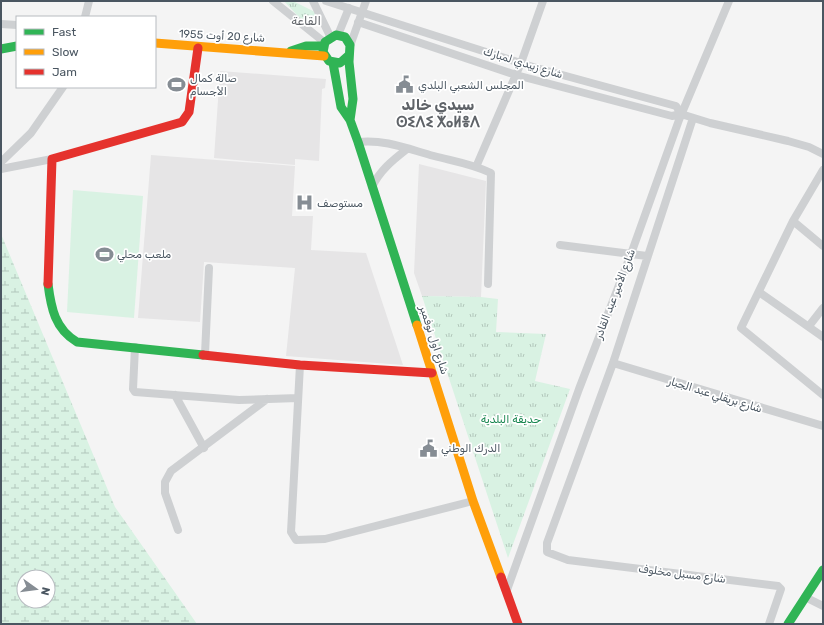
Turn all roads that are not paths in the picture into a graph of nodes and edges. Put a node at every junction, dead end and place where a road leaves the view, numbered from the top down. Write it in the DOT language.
graph roads {
  1 [pos="89,1"];
  2 [pos="273,1"];
  3 [pos="313,1"];
  4 [pos="326,1"];
  5 [pos="366,1"];
  6 [pos="543,1"];
  7 [pos="729,1"];
  8 [pos="349,8"];
  9 [pos="363,12"];
  10 [pos="85,16"];
  11 [pos="358,22"];
  12 [pos="1,24"];
  13 [pos="16,26"];
  14 [pos="329,40"];
  15 [pos="156,43"];
  16 [pos="16,46"];
  17 [pos="350,46"];
  18 [pos="198,48"];
  19 [pos="1,49"];
  20 [pos="288,52"];
  21 [pos="324,56"];
  22 [pos="349,56"];
  23 [pos="333,63"];
  24 [pos="521,63"];
  25 [pos="516,74"];
  26 [pos="62,88"];
  27 [pos="681,114"];
  28 [pos="694,118"];
  29 [pos="350,120"];
  30 [pos="358,142"];
  31 [pos="408,149"];
  32 [pos="823,154"];
  33 [pos="52,159"];
  34 [pos="1,162"];
  35 [pos="476,166"];
  36 [pos="1,169"];
  37 [pos="823,170"];
  38 [pos="372,187"];
  39 [pos="793,221"];
  40 [pos="560,245"];
  41 [pos="823,246"];
  42 [pos="631,254"];
  43 [pos="647,256"];
  44 [pos="209,268"];
  45 [pos="488,284"];
  46 [pos="759,292"];
  47 [pos="823,308"];
  48 [pos="809,326"];
  49 [pos="823,337"];
  50 [pos="135,347"];
  51 [pos="205,354"];
  52 [pos="612,363"];
  53 [pos="300,365"];
  54 [pos="432,373"];
  55 [pos="175,395"];
  56 [pos="823,396"];
  57 [pos="298,398"];
  58 [pos="267,399"];
  59 [pos="822,423"];
  60 [pos="204,448"];
  61 [pos="473,501"];
  62 [pos="178,530"];
  63 [pos="547,552"];
  64 [pos="823,570"];
  65 [pos="507,590"];
  66 [pos="805,597"];
  67 [pos="823,606"];
  68 [pos="518,624"];
  69 [pos="769,624"];
  70 [pos="788,624"];
  1 -- 10 [label="street"];
  2 -- 14 [label="street"];
  3 -- 14 [label="street"];
  4 -- 8 [label="street, شارع زبيدي لمبارك"];
  5 -- 9 [label="street"];
  6 -- 24 [label="street"];
  7 -- 27 [label="street, شارع الأمير عبد القادر"];
  8 -- 9 [label="street, شارع زبيدي لمبارك"];
  8 -- 14 [label="street"];
  9 -- 11 [label="street"];
  9 -- 24 [label="street, شارع زبيدي لمبارك"];
  11 -- 17 [label="street"];
  11 -- 25 [label="street"];
  12 -- 13 [label="street"];
  14 -- 17 [label="main road"];
  14 -- 20 [label="main road"];
  14 -- 21 [label="main road"];
  15 -- 18 [label="main road, شارع 20 أوت 1955"];
  16 -- 19 [label="main road"];
  17 -- 22 [label="main road"];
  18 -- 20 [label="main road, شارع 20 أوت 1955"];
  18 -- 33 [label="main road"];
  20 -- 21 [label="main road, شارع 20 أوت 1955"];
  21 -- 23 [label="main road"];
  22 -- 23 [label="main road"];
  22 -- 29 [label="main road"];
  23 -- 29 [label="main road, شارع اول نوفمبر"];
  24 -- 25 [label="street"];
  24 -- 27 [label="street, شارع زبيدي لمبارك"];
  25 -- 27 [label="street"];
  25 -- 35 [label="street"];
  26 -- 34 [label="street"];
  27 -- 28 [label="street"];
  27 -- 42 [label="street, شارع الأمير عبد القادر"];
  28 -- 32 [label="street"];
  28 -- 43 [label="street, شارع الأمير عبد القادر"];
  29 -- 30 [label="main road, شارع اول نوفمبر"];
  30 -- 31 [label="street"];
  30 -- 38 [label="main road, شارع اول نوفمبر"];
  31 -- 35 [label="street"];
  31 -- 38 [label="street"];
  33 -- 36 [label="street"];
  33 -- 50 [label="main road"];
  35 -- 45 [label="street"];
  37 -- 39 [label="street"];
  38 -- 54 [label="main road, شارع اول نوفمبر"];
  39 -- 41 [label="street"];
  39 -- 46 [label="street"];
  40 -- 42 [label="street"];
  42 -- 43 [label="street"];
  42 -- 65 [label="street, شارع الأمير عبد القادر"];
  43 -- 52 [label="street, شارع الأمير عبد القادر"];
  44 -- 51 [label="street"];
  46 -- 48 [label="street"];
  46 -- 56 [label="street"];
  47 -- 48 [label="street"];
  48 -- 49 [label="street"];
  50 -- 51 [label="main road"];
  50 -- 55 [label="street"];
  51 -- 53 [label="main road"];
  52 -- 59 [label="street, شارع بريقلي عبد الجبار"];
  52 -- 63 [label="street, شارع الأمير عبد القادر"];
  53 -- 54 [label="main road"];
  53 -- 57 [label="street"];
  54 -- 61 [label="main road, شارع اول نوفمبر"];
  55 -- 58 [label="street"];
  55 -- 60 [label="street"];
  57 -- 58 [label="street"];
  57 -- 61 [label="street"];
  58 -- 60 [label="street"];
  60 -- 62 [label="street"];
  61 -- 65 [label="main road, شارع اول نوفمبر"];
  63 -- 69 [label="street, شارع مسبل مخلوف"];
  64 -- 66 [label="main road"];
  65 -- 68 [label="main road, شارع اول نوفمبر"];
  66 -- 67 [label="street"];
  66 -- 70 [label="main road"];
}
